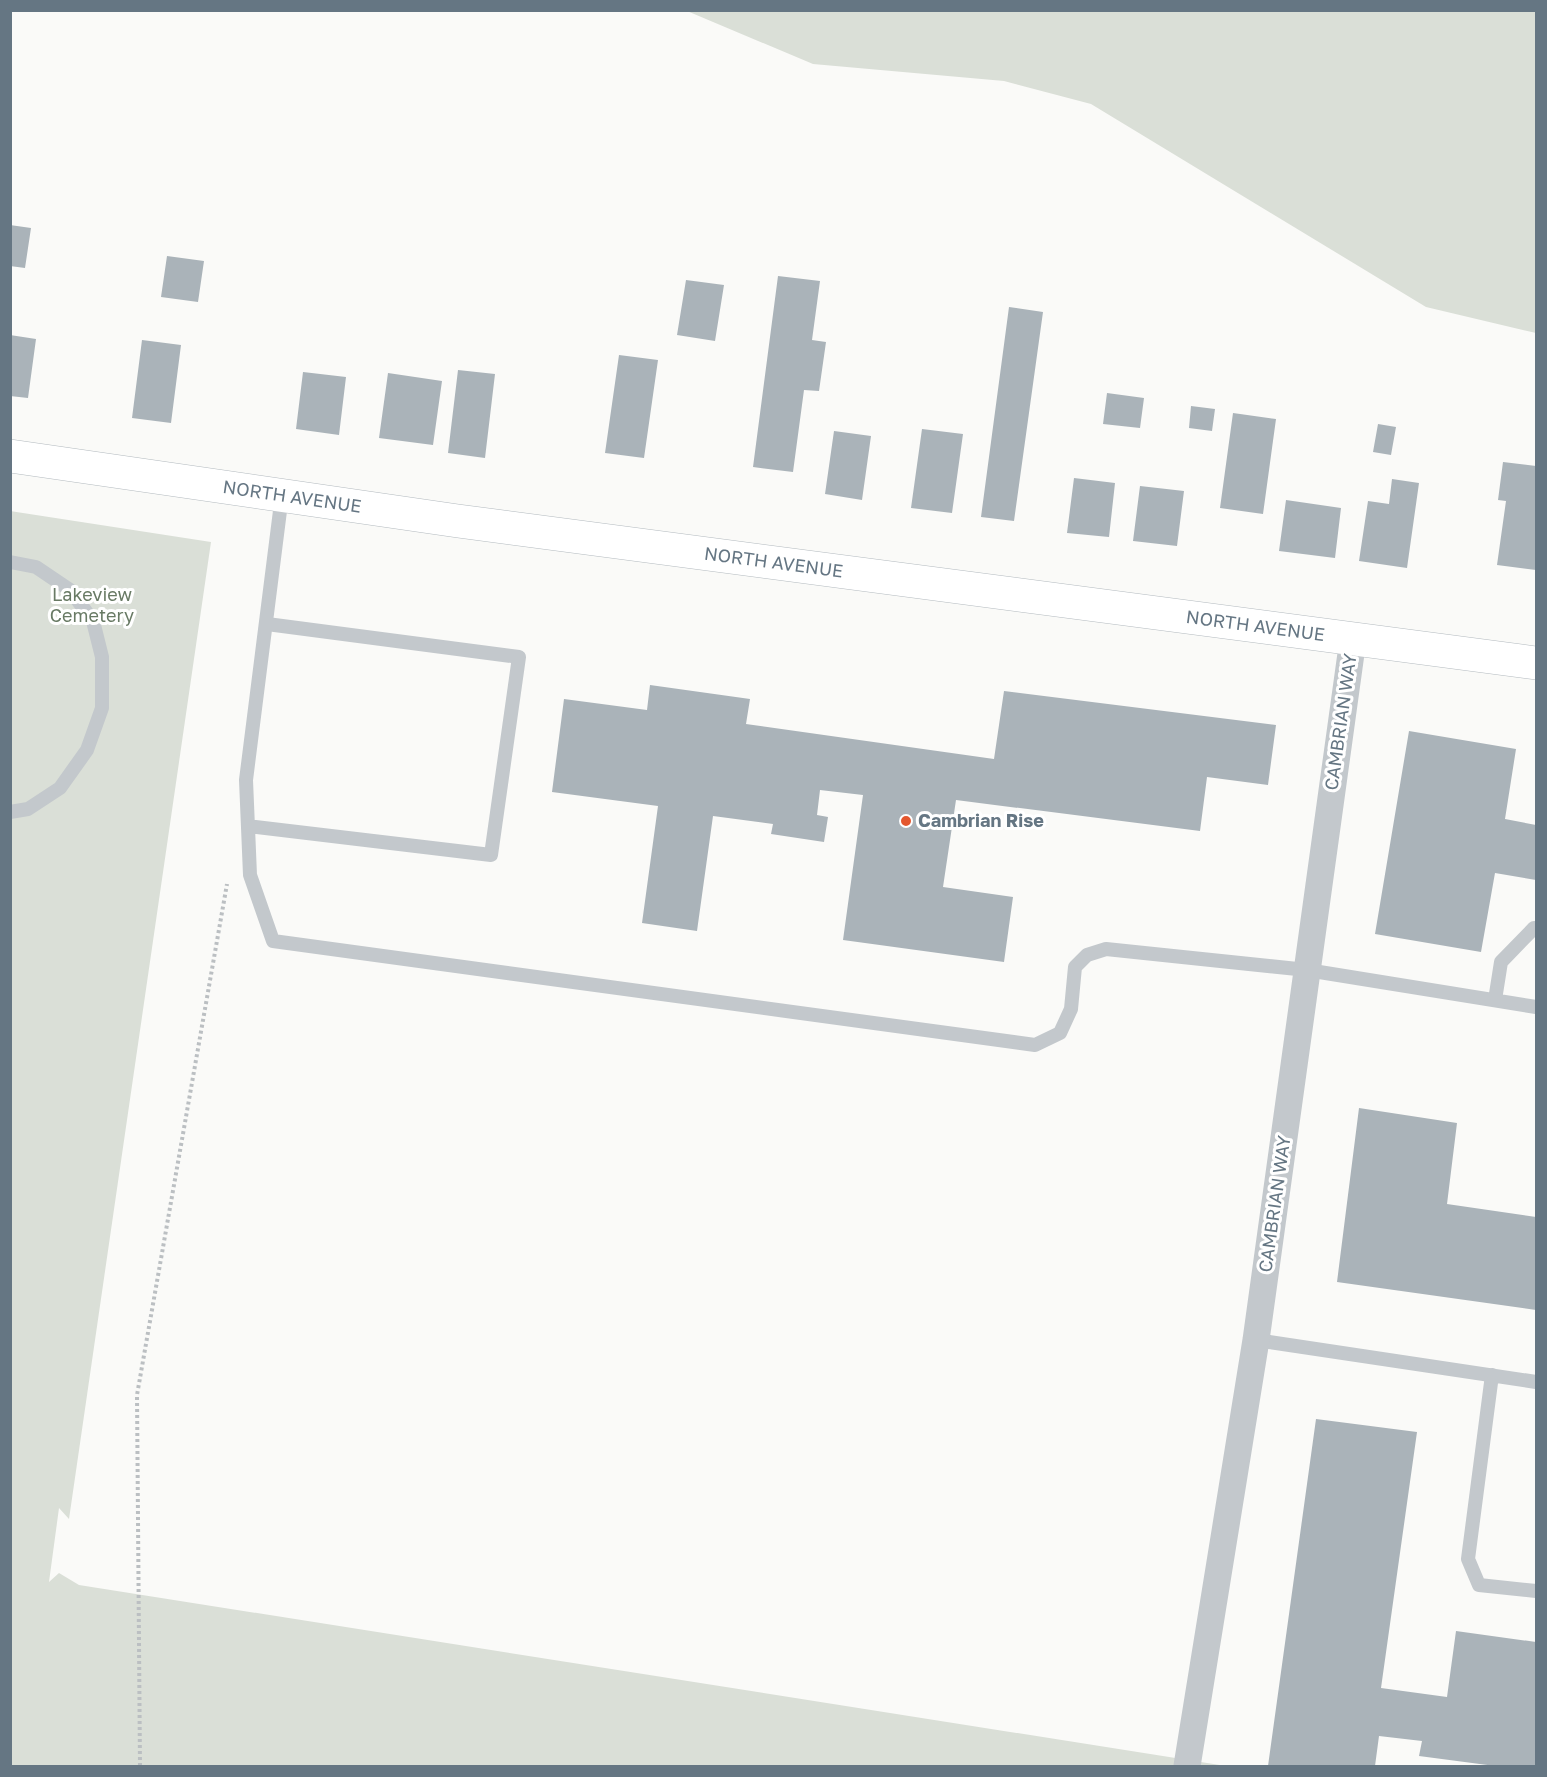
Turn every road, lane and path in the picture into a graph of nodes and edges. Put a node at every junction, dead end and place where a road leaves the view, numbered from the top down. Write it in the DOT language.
graph roads {
  1 [pos="10,456"];
  2 [pos="282,495"];
  3 [pos="10,562"];
  4 [pos="267,624"];
  5 [pos="1353,639"];
  6 [pos="1536,663"];
  7 [pos="10,812"];
  8 [pos="248,826"];
  9 [pos="228,879"];
  10 [pos="1536,928"];
  11 [pos="1307,970"];
  12 [pos="1495,1000"];
  13 [pos="1536,1007"];
  14 [pos="1256,1340"];
  15 [pos="1492,1375"];
  16 [pos="1536,1382"];
  17 [pos="1536,1591"];
  18 [pos="140,1767"];
  19 [pos="1187,1767"];
  1 -- 2 [label="main road, NORTH AVENUE"];
  2 -- 4 [label="lane"];
  2 -- 5 [label="main road, NORTH AVENUE"];
  3 -- 7 [label="lane"];
  4 -- 8 [label="lane"];
  4 -- 8 [label="lane"];
  5 -- 6 [label="main road, NORTH AVENUE"];
  5 -- 11 [label="street, CAMBRIAN WAY"];
  8 -- 11 [label="lane"];
  9 -- 18 [label="path"];
  10 -- 12 [label="lane"];
  11 -- 12 [label="lane"];
  11 -- 14 [label="street, CAMBRIAN WAY"];
  12 -- 13 [label="lane"];
  14 -- 15 [label="lane"];
  14 -- 19 [label="street, CAMBRIAN WAY"];
  15 -- 16 [label="lane"];
  15 -- 17 [label="lane"];
}
